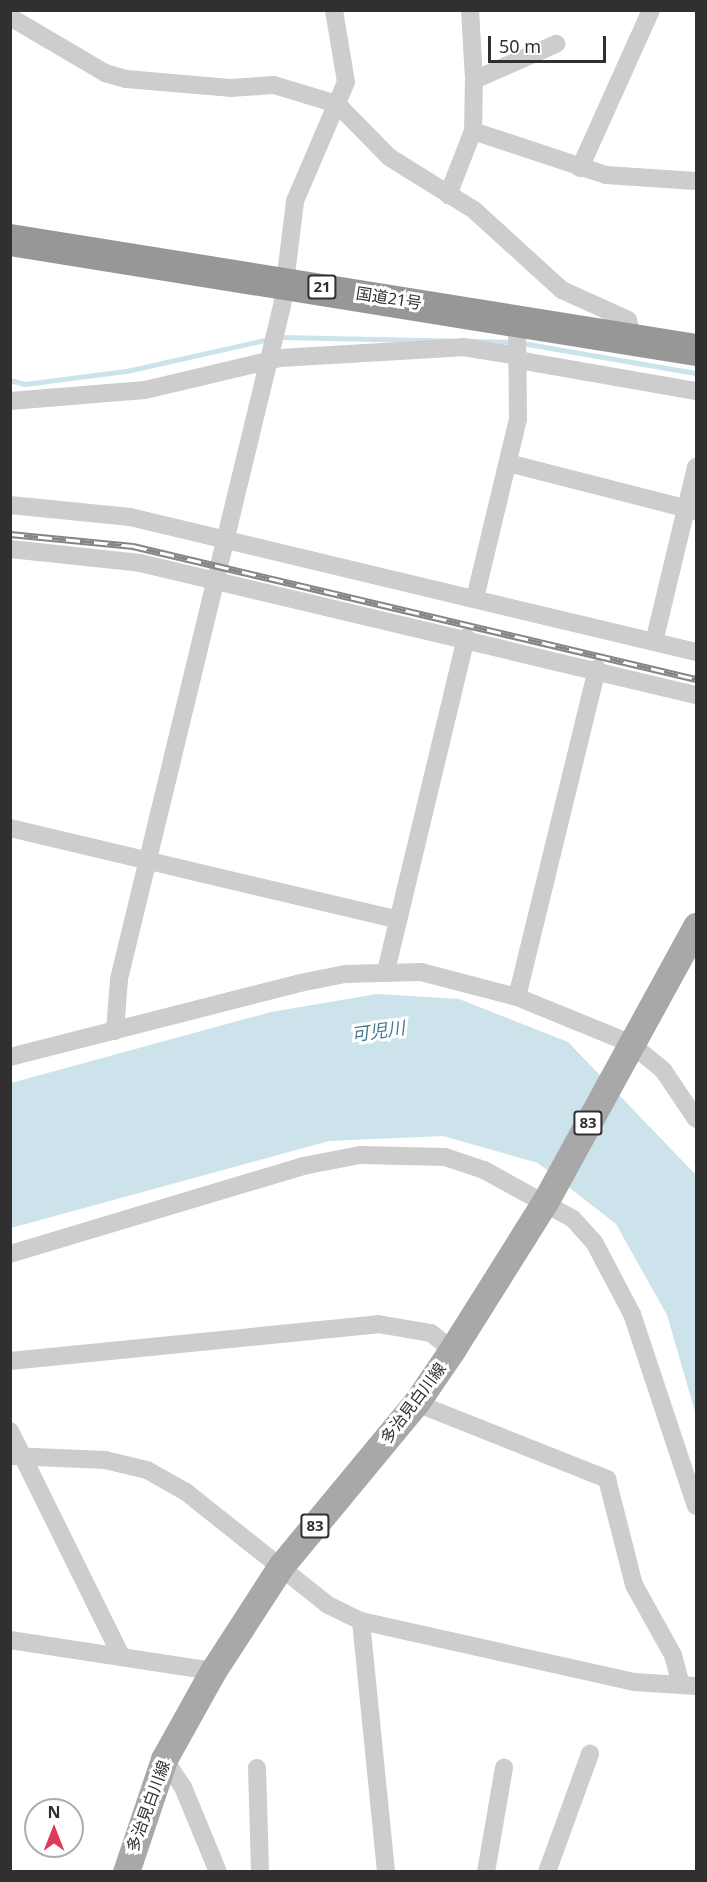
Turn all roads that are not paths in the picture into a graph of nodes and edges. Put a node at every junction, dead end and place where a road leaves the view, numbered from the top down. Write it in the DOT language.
graph roads {
  1 [pos="334,10"];
  2 [pos="470,10"];
  3 [pos="651,10"];
  4 [pos="10,17"];
  5 [pos="556,44"];
  6 [pos="474,80"];
  7 [pos="337,104"];
  8 [pos="473,131"];
  9 [pos="580,168"];
  10 [pos="696,181"];
  11 [pos="448,195"];
  12 [pos="10,240"];
  13 [pos="286,281"];
  14 [pos="517,319"];
  15 [pos="633,339"];
  16 [pos="696,350"];
  17 [pos="518,358"];
  18 [pos="267,364"];
  19 [pos="696,385"];
  20 [pos="696,391"];
  21 [pos="10,401"];
  22 [pos="508,463"];
  23 [pos="696,467"];
  24 [pos="10,505"];
  25 [pos="692,509"];
  26 [pos="226,539"];
  27 [pos="10,549"];
  28 [pos="216,579"];
  29 [pos="475,598"];
  30 [pos="466,638"];
  31 [pos="654,642"];
  32 [pos="696,652"];
  33 [pos="597,669"];
  34 [pos="696,695"];
  35 [pos="10,828"];
  36 [pos="148,862"];
  37 [pos="398,920"];
  38 [pos="696,926"];
  39 [pos="386,971"];
  40 [pos="517,997"];
  41 [pos="115,1031"];
  42 [pos="630,1043"];
  43 [pos="10,1057"];
  44 [pos="696,1119"];
  45 [pos="545,1202"];
  46 [pos="10,1254"];
  47 [pos="452,1350"];
  48 [pos="10,1361"];
  49 [pos="416,1403"];
  50 [pos="10,1431"];
  51 [pos="18,1456"];
  52 [pos="696,1506"];
  53 [pos="281,1566"];
  54 [pos="361,1621"];
  55 [pos="10,1640"];
  56 [pos="120,1654"];
  57 [pos="213,1671"];
  58 [pos="689,1686"];
  59 [pos="590,1754"];
  60 [pos="164,1759"];
  61 [pos="257,1768"];
  62 [pos="504,1768"];
  63 [pos="126,1872"];
  64 [pos="218,1872"];
  65 [pos="260,1872"];
  66 [pos="386,1872"];
  67 [pos="486,1872"];
  68 [pos="548,1872"];
  1 -- 7 [label="street"];
  2 -- 6 [label="street"];
  3 -- 9 [label="street"];
  4 -- 7 [label="street"];
  5 -- 6 [label="street"];
  6 -- 8 [label="street"];
  7 -- 11 [label="street"];
  7 -- 13 [label="street"];
  8 -- 9 [label="street"];
  8 -- 11 [label="street"];
  9 -- 10 [label="street"];
  11 -- 15 [label="street"];
  12 -- 13 [label="highway, 国道21号 / 21"];
  13 -- 14 [label="highway, 国道21号 / 21"];
  13 -- 18 [label="street"];
  14 -- 15 [label="highway, 国道21号 / 21"];
  14 -- 17 [label="street"];
  15 -- 16 [label="highway, 国道21号 / 21"];
  17 -- 18 [label="street"];
  17 -- 20 [label="street"];
  17 -- 22 [label="street"];
  18 -- 21 [label="street"];
  18 -- 26 [label="street"];
  19 -- 20 [label="street"];
  22 -- 25 [label="street"];
  22 -- 29 [label="street"];
  23 -- 25 [label="street"];
  24 -- 26 [label="street"];
  25 -- 31 [label="street"];
  26 -- 28 [label="street"];
  26 -- 29 [label="street"];
  27 -- 28 [label="street"];
  28 -- 30 [label="street"];
  28 -- 36 [label="street"];
  29 -- 31 [label="street"];
  30 -- 33 [label="street"];
  30 -- 37 [label="street"];
  31 -- 32 [label="street"];
  33 -- 34 [label="street"];
  33 -- 40 [label="street"];
  35 -- 36 [label="street"];
  36 -- 37 [label="street"];
  36 -- 41 [label="street"];
  37 -- 39 [label="street"];
  38 -- 42 [label="main road, 多治見白川線 / 83"];
  39 -- 40 [label="street"];
  39 -- 41 [label="street"];
  40 -- 42 [label="street"];
  41 -- 43 [label="street"];
  42 -- 44 [label="street"];
  42 -- 45 [label="main road, 多治見白川線 / 83"];
  45 -- 46 [label="street"];
  45 -- 47 [label="main road, 多治見白川線 / 83"];
  45 -- 52 [label="street"];
  47 -- 48 [label="street"];
  47 -- 49 [label="main road, 多治見白川線 / 83"];
  49 -- 53 [label="main road, 多治見白川線 / 83"];
  49 -- 58 [label="street"];
  50 -- 51 [label="street"];
  51 -- 53 [label="street"];
  51 -- 56 [label="street"];
  53 -- 54 [label="street"];
  53 -- 57 [label="main road, 多治見白川線 / 83"];
  54 -- 58 [label="street"];
  54 -- 66 [label="street"];
  55 -- 56 [label="street"];
  56 -- 57 [label="street"];
  57 -- 60 [label="main road, 多治見白川線 / 83"];
  59 -- 68 [label="street"];
  60 -- 63 [label="main road, 多治見白川線 / 83"];
  60 -- 64 [label="street"];
  61 -- 65 [label="street"];
  62 -- 67 [label="street"];
}
